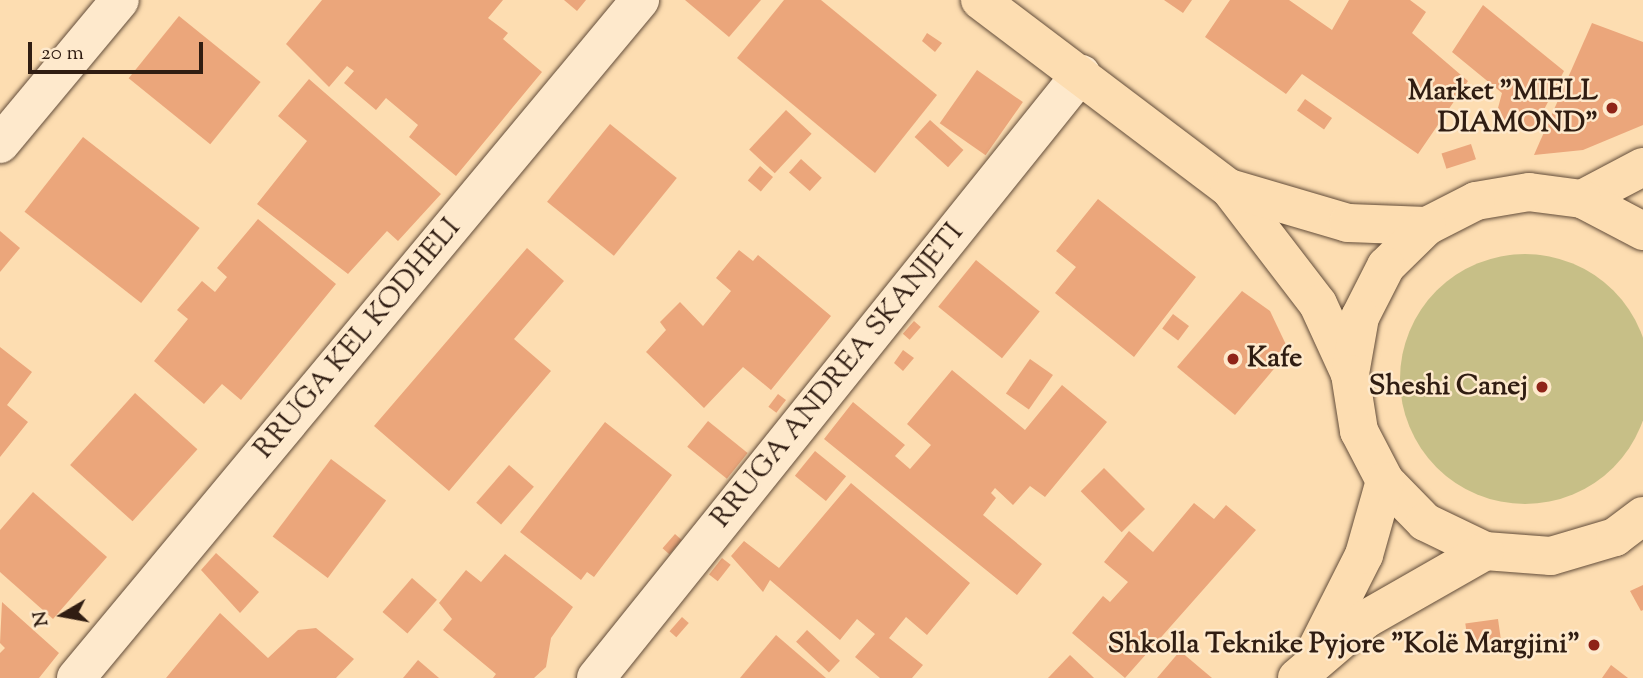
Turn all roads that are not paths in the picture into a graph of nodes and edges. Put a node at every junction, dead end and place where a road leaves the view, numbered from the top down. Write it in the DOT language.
graph roads {
  1 [pos="120,0"];
  2 [pos="640,0"];
  3 [pos="980,0"];
  4 [pos="1081,74"];
  5 [pos="0,144"];
  6 [pos="1643,167"];
  7 [pos="1229,188"];
  8 [pos="1582,199"];
  9 [pos="1427,226"];
  10 [pos="1643,231"];
  11 [pos="1350,374"];
  12 [pos="1385,481"];
  13 [pos="1643,516"];
  14 [pos="1485,551"];
  15 [pos="1299,676"];
  16 [pos="76,678"];
  17 [pos="596,678"];
  1 -- 5 [label="street"];
  2 -- 16 [label="street, RRUGA KEL KODHELI"];
  3 -- 4 [label="main road"];
  4 -- 7 [label="main road"];
  4 -- 17 [label="street, RRUGA ANDREA SKANJETI"];
  6 -- 8 [label="main road"];
  7 -- 9 [label="main road"];
  7 -- 11 [label="main road"];
  8 -- 9 [label="main road"];
  8 -- 10 [label="main road"];
  9 -- 11 [label="main road"];
  11 -- 12 [label="main road"];
  12 -- 14 [label="main road"];
  12 -- 15 [label="main road"];
  13 -- 14 [label="main road"];
  14 -- 15 [label="main road"];
}
